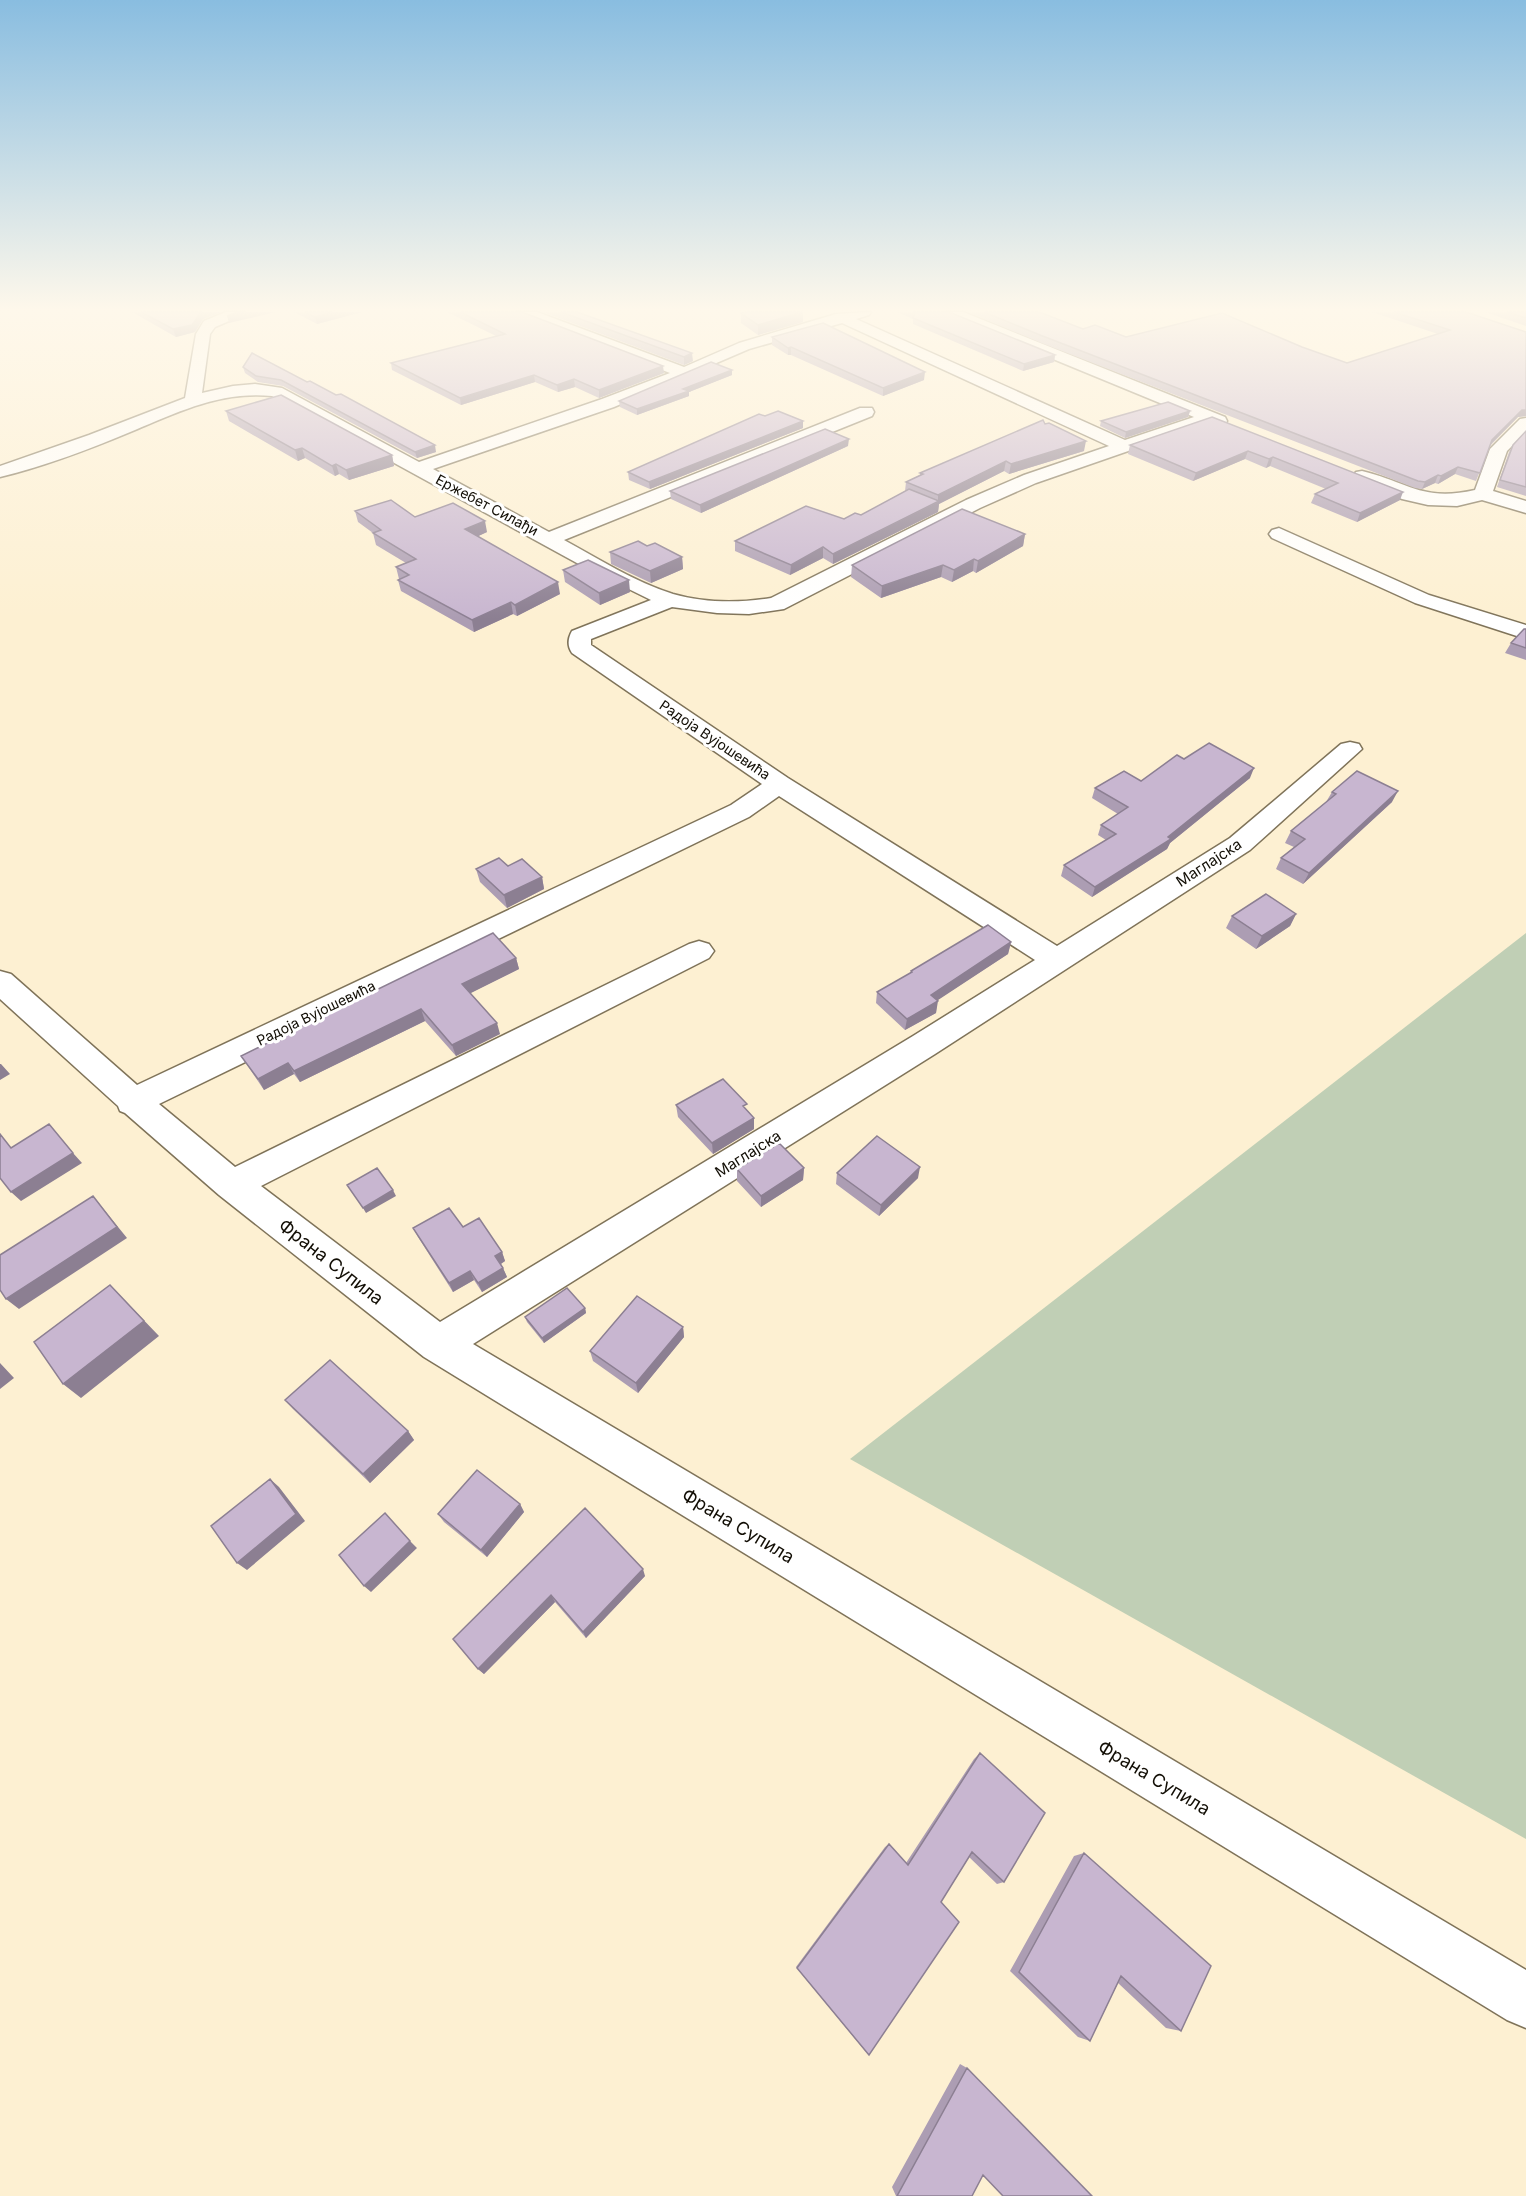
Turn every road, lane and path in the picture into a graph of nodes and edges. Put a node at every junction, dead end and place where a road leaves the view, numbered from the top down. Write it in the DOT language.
graph roads {
  1 [pos="157,414"];
  2 [pos="320,414"];
  3 [pos="575,414"];
  4 [pos="860,414"];
  5 [pos="1054,414"];
  6 [pos="1204,414"];
  7 [pos="1210,417"];
  8 [pos="1526,423"];
  9 [pos="1232,426"];
  10 [pos="1125,447"];
  11 [pos="419,468"];
  12 [pos="1343,469"];
  13 [pos="0,472"];
  14 [pos="1483,494"];
  15 [pos="1526,507"];
  16 [pos="1279,534"];
  17 [pos="550,539"];
  18 [pos="670,600"];
  19 [pos="1526,632"];
  20 [pos="1350,749"];
  21 [pos="779,784"];
  22 [pos="699,951"];
  23 [pos="1056,960"];
  24 [pos="0,982"];
  25 [pos="132,1102"];
  26 [pos="231,1185"];
  27 [pos="438,1344"];
  28 [pos="1526,2001"];
  1 -- 13 [label="street, Ержебет Силађи"];
  2 -- 11 [label="street, Ержебет Силађи"];
  3 -- 11 [label="street"];
  4 -- 17 [label="street, Ержебет Силађи"];
  5 -- 10 [label="street"];
  6 -- 7 [label="street"];
  7 -- 9 [label="street"];
  7 -- 10 [label="street, Радоја Вујошевића"];
  8 -- 14 [label="street"];
  10 -- 18 [label="street, Радоја Вујошевића"];
  11 -- 17 [label="street, Ержебет Силађи"];
  12 -- 14 [label="street"];
  14 -- 15 [label="street"];
  16 -- 19 [label="street"];
  17 -- 18 [label="street, Ержебет Силађи"];
  18 -- 21 [label="street, Радоја Вујошевића"];
  20 -- 23 [label="street, Маглајска"];
  21 -- 23 [label="street"];
  21 -- 25 [label="street, Радоја Вујошевића"];
  22 -- 26 [label="street"];
  23 -- 27 [label="street, Маглајска"];
  24 -- 25 [label="street, Франа Супила"];
  25 -- 26 [label="street, Франа Супила"];
  26 -- 27 [label="street, Франа Супила"];
  27 -- 28 [label="street, Франа Супила"];
}
